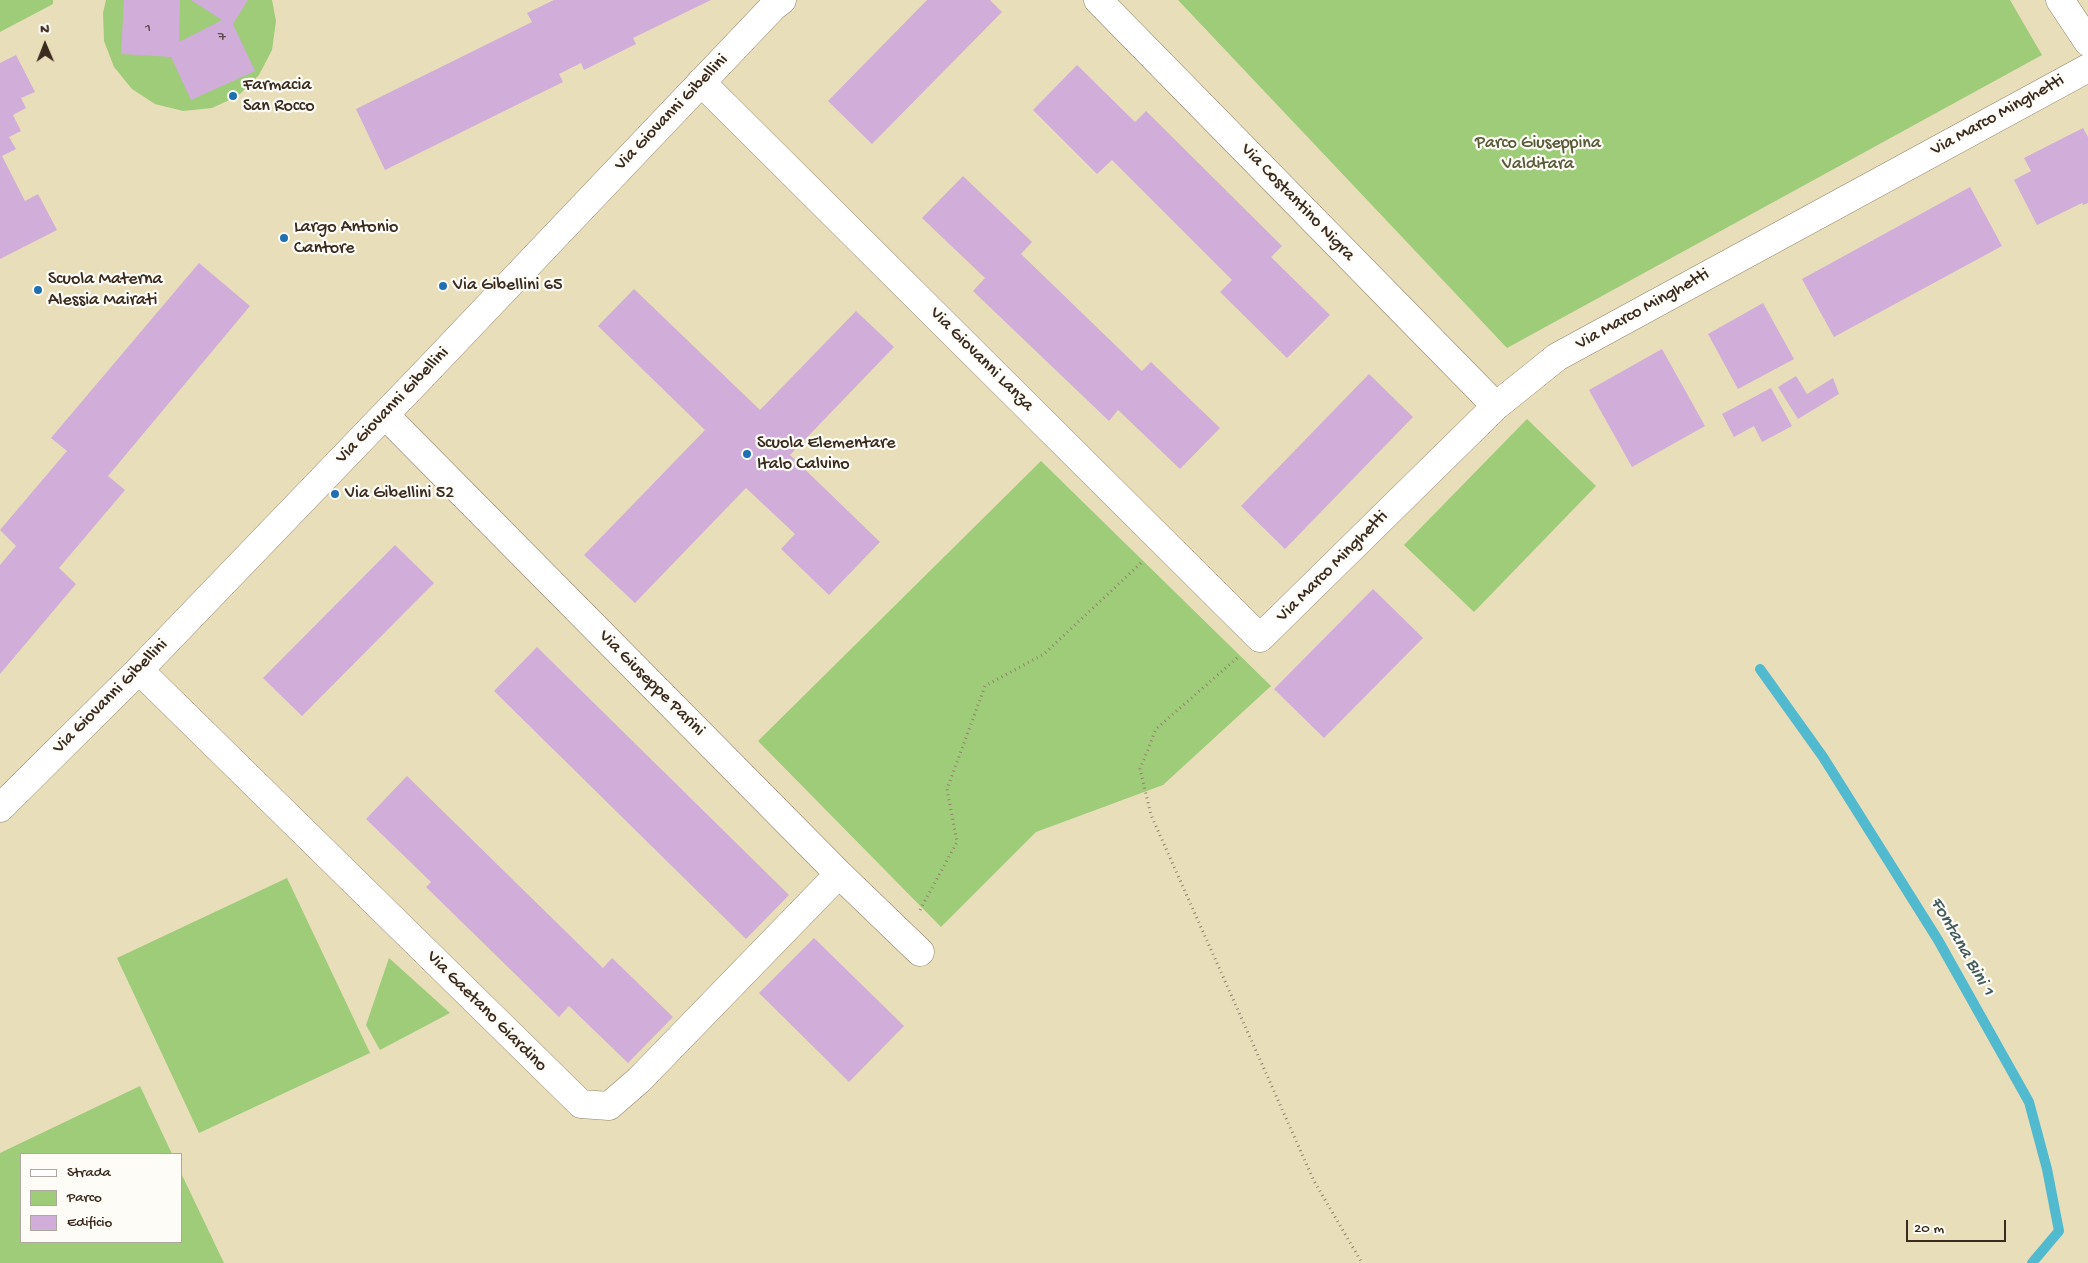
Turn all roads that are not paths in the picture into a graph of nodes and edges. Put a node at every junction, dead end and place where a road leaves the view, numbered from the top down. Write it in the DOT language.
graph roads {
  1 [pos="1098,0"];
  2 [pos="2060,0"];
  3 [pos="774,2"];
  4 [pos="2088,42"];
  5 [pos="2088,68"];
  6 [pos="701,82"];
  7 [pos="1496,406"];
  8 [pos="385,415"];
  9 [pos="1260,638"];
  10 [pos="139,670"];
  11 [pos="0,808"];
  12 [pos="840,874"];
  13 [pos="920,952"];
  1 -- 7 [label="street, Via Costantino Nigra"];
  2 -- 4 [label="street"];
  3 -- 6 [label="street, Via Giovanni Gibellini"];
  5 -- 7 [label="street, Via Marco Minghetti"];
  6 -- 8 [label="street, Via Giovanni Gibellini"];
  6 -- 9 [label="street, Via Giovanni Lanza"];
  7 -- 9 [label="street, Via Marco Minghetti"];
  8 -- 10 [label="street, Via Giovanni Gibellini"];
  8 -- 12 [label="street, Via Giuseppe Parini"];
  10 -- 11 [label="street, Via Giovanni Gibellini"];
  10 -- 12 [label="street, Via Gaetano Giardino"];
  12 -- 13 [label="street, Via Giuseppe Parini"];
}
